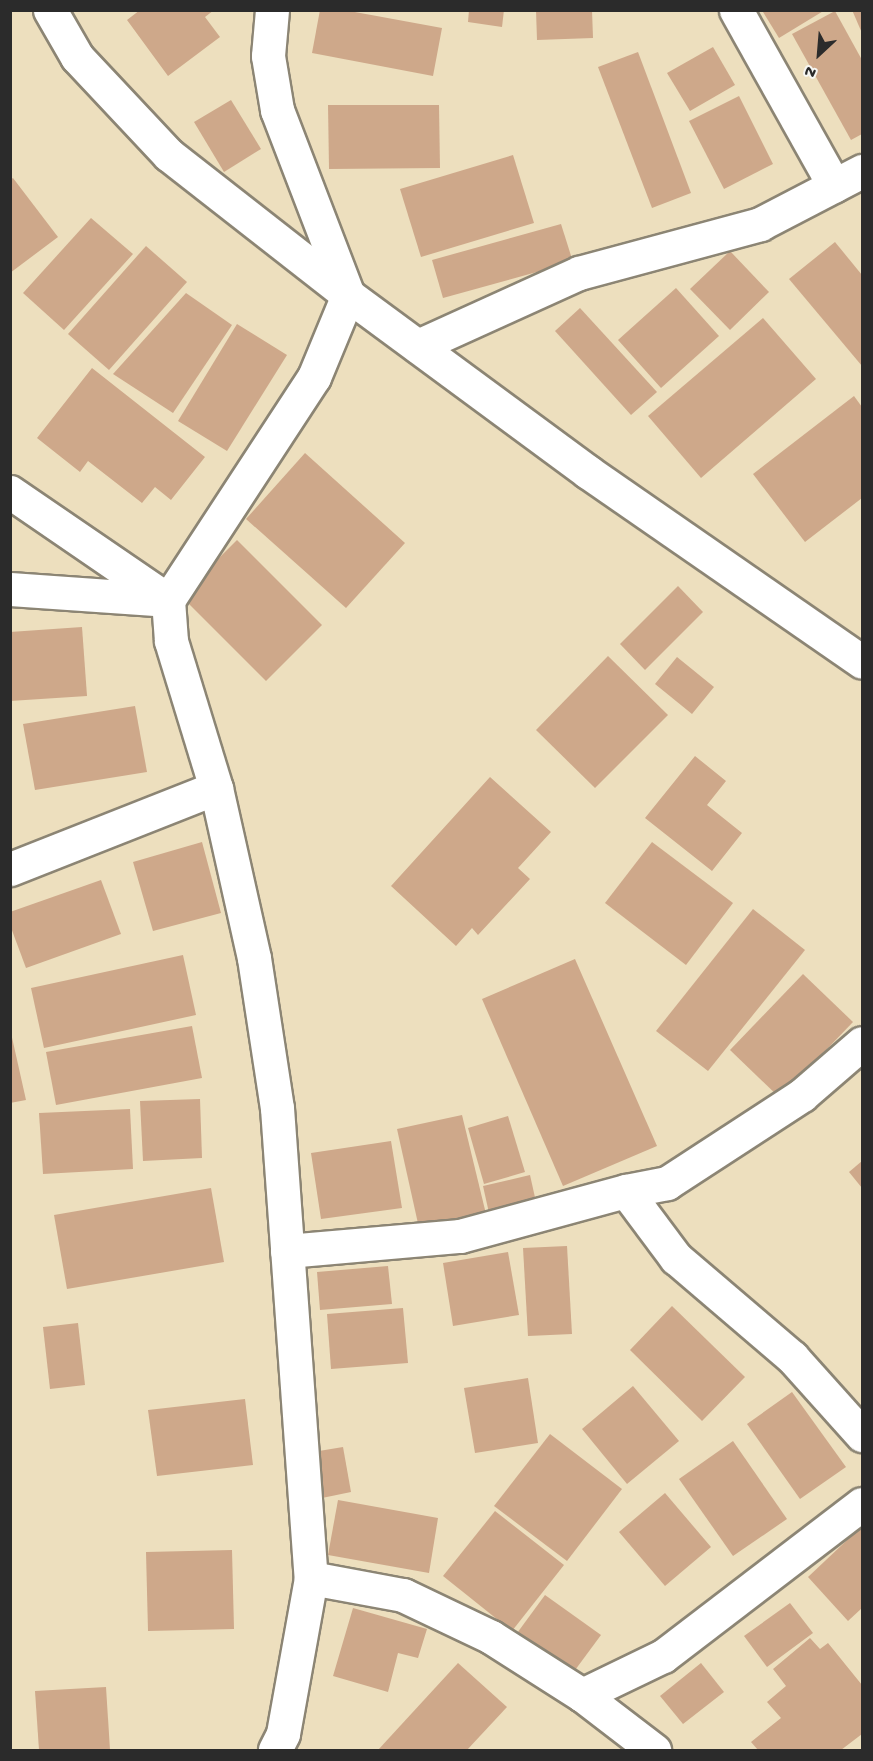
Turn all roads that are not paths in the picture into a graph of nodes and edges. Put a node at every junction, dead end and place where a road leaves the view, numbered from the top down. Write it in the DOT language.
graph roads {
  1 [pos="50,10"];
  2 [pos="272,10"];
  3 [pos="736,10"];
  4 [pos="862,171"];
  5 [pos="834,185"];
  6 [pos="348,295"];
  7 [pos="418,346"];
  8 [pos="10,492"];
  9 [pos="10,589"];
  10 [pos="168,600"];
  11 [pos="862,662"];
  12 [pos="216,788"];
  13 [pos="10,869"];
  14 [pos="862,1043"];
  15 [pos="626,1191"];
  16 [pos="287,1251"];
  17 [pos="862,1435"];
  18 [pos="862,1504"];
  19 [pos="311,1578"];
  20 [pos="582,1695"];
  21 [pos="275,1750"];
  22 [pos="654,1750"];
  1 -- 6 [label="street"];
  2 -- 6 [label="street"];
  3 -- 5 [label="street"];
  4 -- 5 [label="street"];
  5 -- 7 [label="street"];
  6 -- 7 [label="street"];
  6 -- 10 [label="street"];
  7 -- 11 [label="street"];
  8 -- 10 [label="street"];
  9 -- 10 [label="street"];
  10 -- 12 [label="street"];
  12 -- 13 [label="street"];
  12 -- 16 [label="street"];
  14 -- 15 [label="street"];
  15 -- 16 [label="street"];
  15 -- 17 [label="street"];
  16 -- 19 [label="street"];
  18 -- 20 [label="street"];
  19 -- 20 [label="street"];
  19 -- 21 [label="street"];
  20 -- 22 [label="street"];
}
